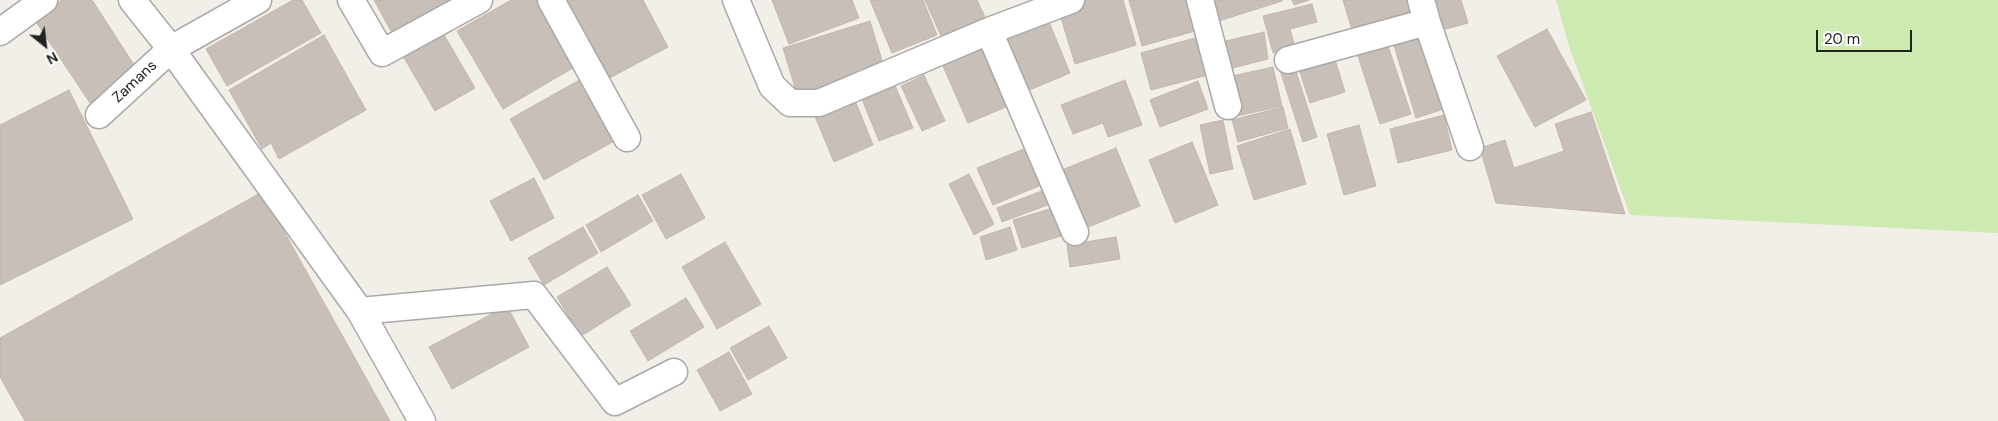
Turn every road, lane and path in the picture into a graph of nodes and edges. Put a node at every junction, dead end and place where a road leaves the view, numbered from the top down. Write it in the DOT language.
graph roads {
  1 [pos="44,0"];
  2 [pos="132,0"];
  3 [pos="258,0"];
  4 [pos="351,0"];
  5 [pos="479,0"];
  6 [pos="551,0"];
  7 [pos="736,0"];
  8 [pos="1071,0"];
  9 [pos="1200,0"];
  10 [pos="1424,11"];
  11 [pos="989,31"];
  12 [pos="0,32"];
  13 [pos="171,49"];
  14 [pos="1288,60"];
  15 [pos="1228,106"];
  16 [pos="99,116"];
  17 [pos="626,138"];
  18 [pos="1470,147"];
  19 [pos="1075,232"];
  20 [pos="360,311"];
  21 [pos="674,372"];
  22 [pos="422,421"];
  1 -- 12 [label="street"];
  2 -- 13 [label="street"];
  3 -- 13 [label="street, Zamans"];
  4 -- 5 [label="street"];
  6 -- 17 [label="street"];
  7 -- 11 [label="street"];
  8 -- 11 [label="street"];
  9 -- 15 [label="street"];
  10 -- 14 [label="street"];
  10 -- 18 [label="street"];
  11 -- 19 [label="street"];
  13 -- 16 [label="street, Zamans"];
  13 -- 20 [label="street"];
  20 -- 21 [label="street"];
  20 -- 22 [label="street"];
}
